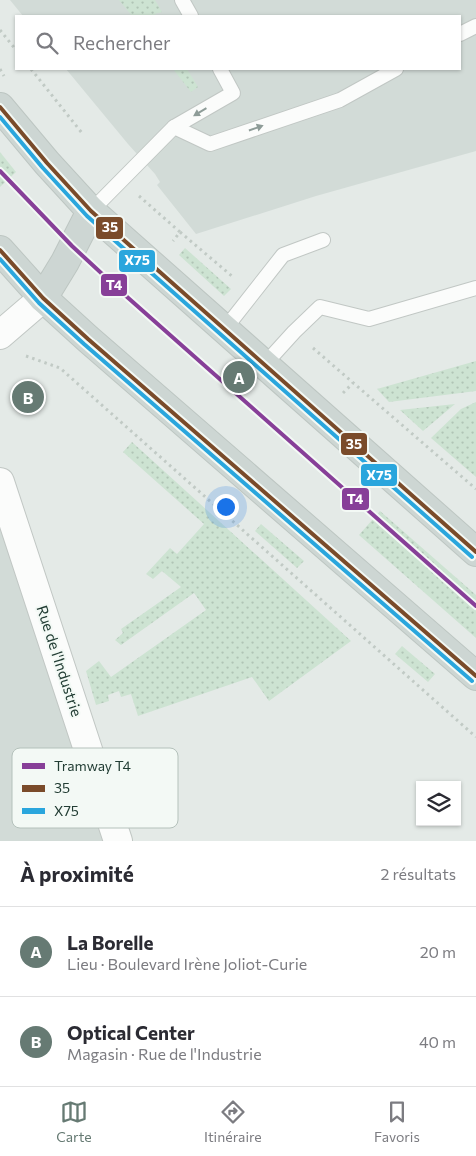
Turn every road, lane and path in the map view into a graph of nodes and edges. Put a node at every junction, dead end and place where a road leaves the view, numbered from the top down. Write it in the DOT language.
graph roads {
  1 [pos="182,0"];
  2 [pos="190,15"];
  3 [pos="476,26"];
  4 [pos="0,30"];
  5 [pos="461,34"];
  6 [pos="15,49"];
  7 [pos="32,70"];
  8 [pos="221,70"];
  9 [pos="394,70"];
  10 [pos="0,107"];
  11 [pos="174,127"];
  12 [pos="82,133"];
  13 [pos="139,196"];
  14 [pos="91,211"];
  15 [pos="180,232"];
  16 [pos="323,240"];
  17 [pos="171,244"];
  18 [pos="0,250"];
  19 [pos="476,288"];
  20 [pos="252,294"];
  21 [pos="43,298"];
  22 [pos="224,330"];
  23 [pos="294,332"];
  24 [pos="0,336"];
  25 [pos="26,356"];
  26 [pos="264,365"];
  27 [pos="0,482"];
  28 [pos="476,489"];
  29 [pos="476,552"];
  30 [pos="476,676"];
  31 [pos="476,737"];
  32 [pos="87,748"];
  33 [pos="114,828"];
  34 [pos="118,841"];
  1 -- 2 [label="lane"];
  3 -- 5 [label="lane"];
  4 -- 6 [label="path"];
  7 -- 12 [label="path"];
  8 -- 11 [label="lane, one-way"];
  11 -- 9 [label="lane, one-way"];
  10 -- 14 [label="main road"];
  11 -- 14 [label="lane"];
  13 -- 15 [label="path"];
  14 -- 21 [label="main road"];
  14 -- 22 [label="main road"];
  15 -- 17 [label="path"];
  15 -- 20 [label="path"];
  16 -- 20 [label="lane"];
  18 -- 21 [label="main road"];
  19 -- 23 [label="lane"];
  20 -- 22 [label="lane"];
  21 -- 24 [label="street"];
  21 -- 30 [label="main road"];
  22 -- 26 [label="main road"];
  23 -- 26 [label="lane"];
  23 -- 28 [label="path"];
  25 -- 31 [label="path"];
  26 -- 29 [label="main road"];
  27 -- 32 [label="street, Rue de l'Industrie"];
  33 -- 34 [label="street, Rue de l'Industrie"];
}
